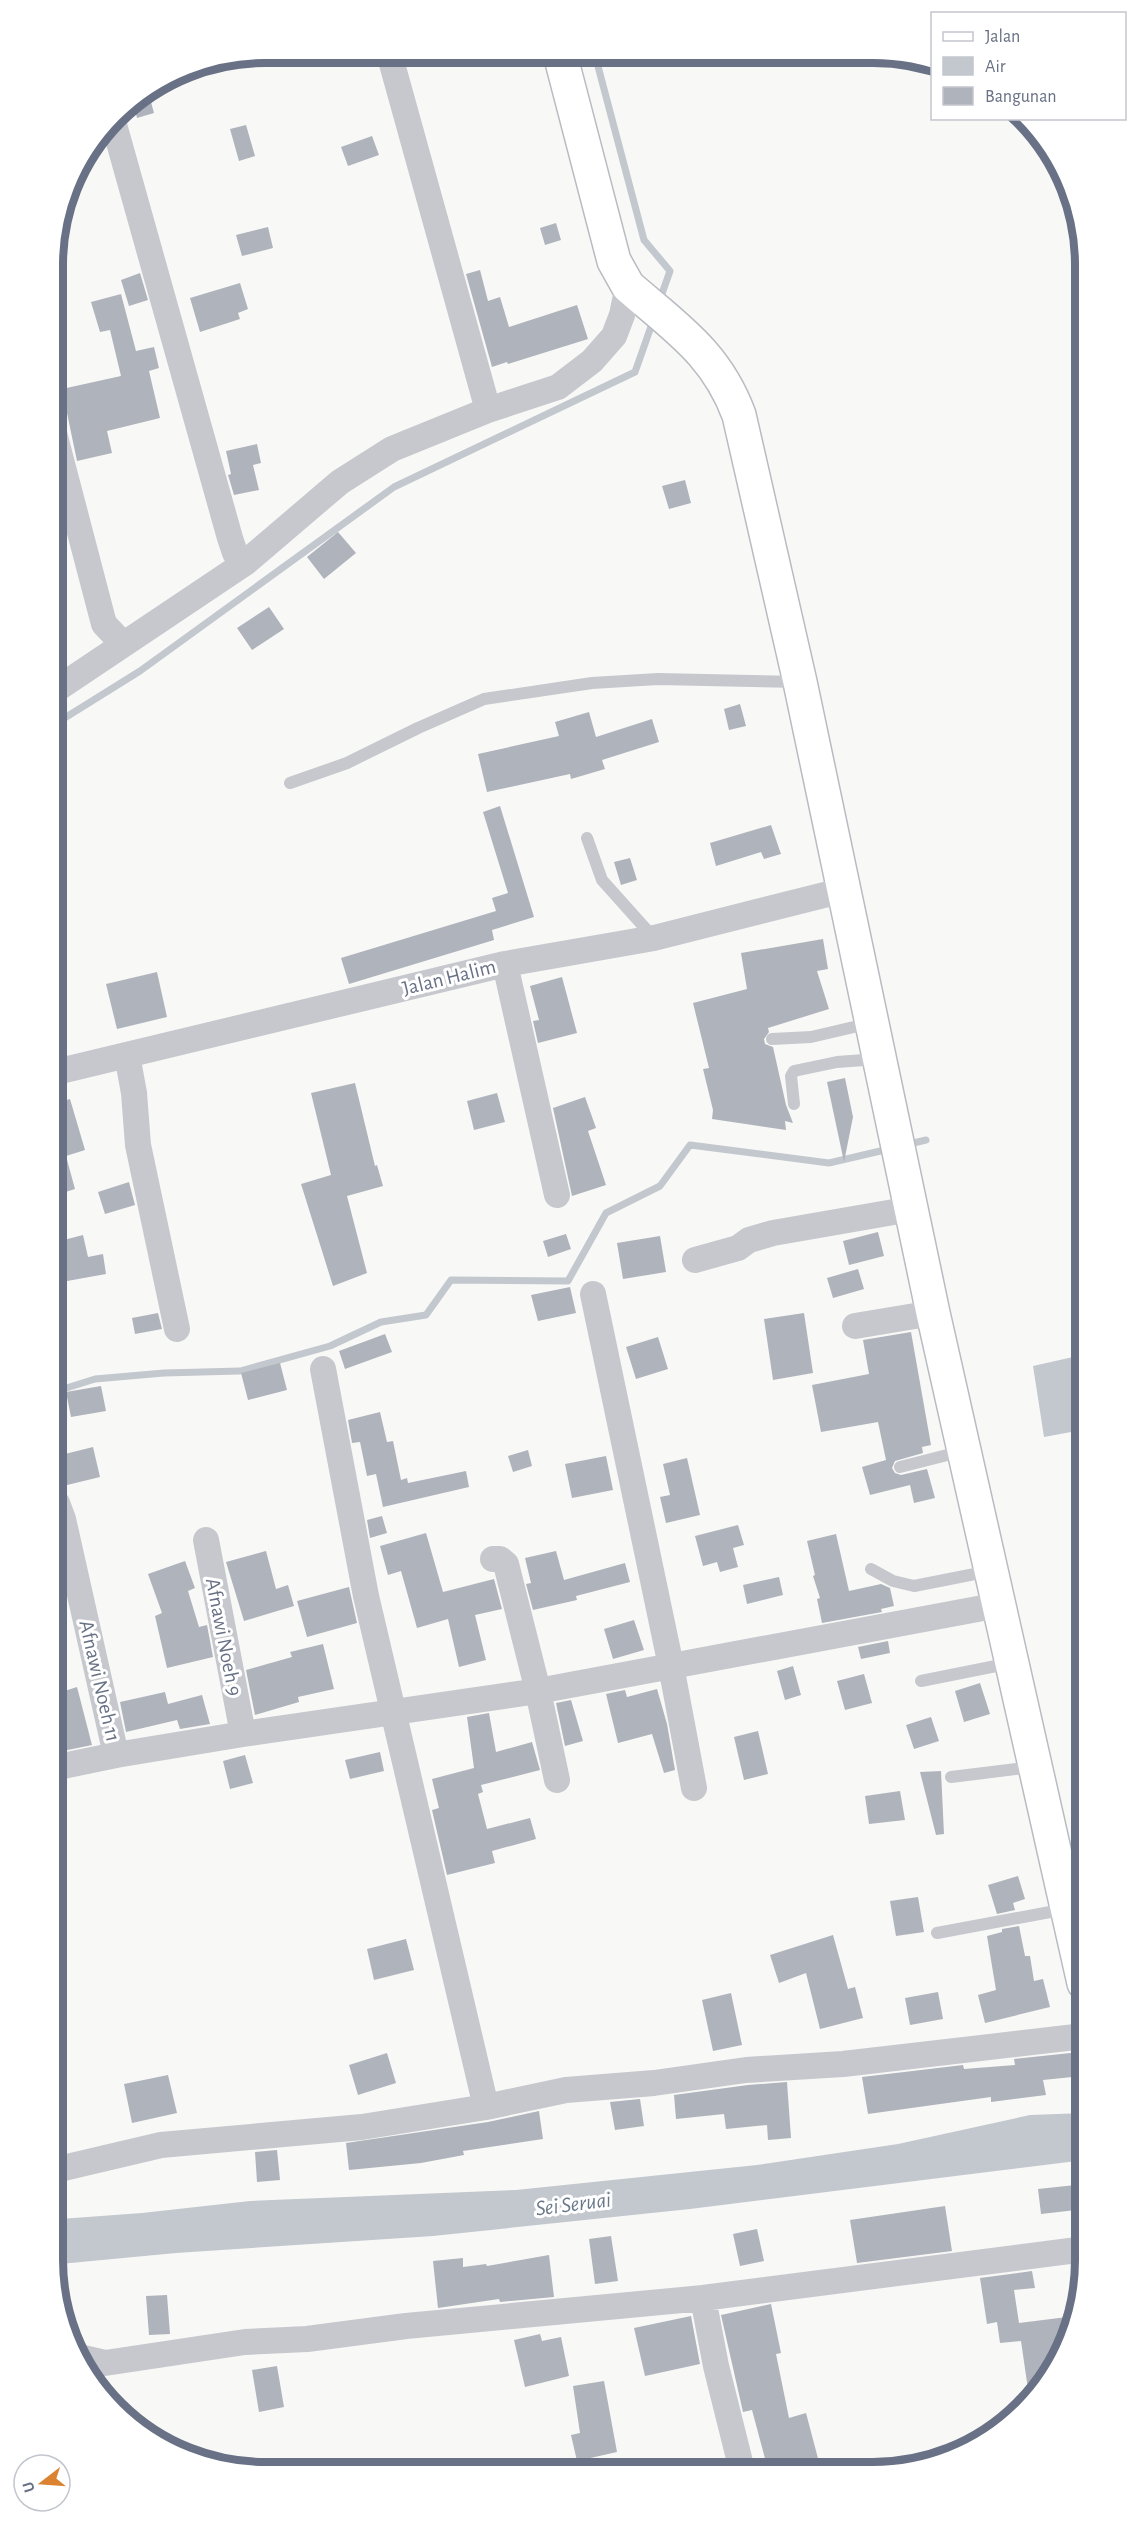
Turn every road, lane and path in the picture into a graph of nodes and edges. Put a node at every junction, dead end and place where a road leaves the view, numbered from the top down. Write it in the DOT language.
graph roads {
  1 [pos="392,63"];
  2 [pos="562,63"];
  3 [pos="115,130"];
  4 [pos="634,292"];
  5 [pos="488,410"];
  6 [pos="63,467"];
  7 [pos="245,563"];
  8 [pos="123,644"];
  9 [pos="800,682"];
  10 [pos="63,685"];
  11 [pos="290,783"];
  12 [pos="587,838"];
  13 [pos="844,890"];
  14 [pos="654,938"];
  15 [pos="505,964"];
  16 [pos="872,1022"];
  17 [pos="772,1039"];
  18 [pos="127,1055"];
  19 [pos="879,1059"];
  20 [pos="63,1070"];
  21 [pos="794,1104"];
  22 [pos="557,1196"];
  23 [pos="911,1209"];
  24 [pos="695,1260"];
  25 [pos="593,1294"];
  26 [pos="933,1313"];
  27 [pos="855,1326"];
  28 [pos="177,1329"];
  29 [pos="323,1369"];
  30 [pos="964,1451"];
  31 [pos="900,1467"];
  32 [pos="63,1519"];
  33 [pos="206,1540"];
  34 [pos="493,1559"];
  35 [pos="870,1569"];
  36 [pos="991,1570"];
  37 [pos="999,1605"];
  38 [pos="1012,1662"];
  39 [pos="671,1666"];
  40 [pos="921,1681"];
  41 [pos="538,1690"];
  42 [pos="392,1712"];
  43 [pos="243,1734"];
  44 [pos="116,1755"];
  45 [pos="63,1766"];
  46 [pos="1035,1767"];
  47 [pos="951,1777"];
  48 [pos="557,1780"];
  49 [pos="694,1788"];
  50 [pos="1067,1909"];
  51 [pos="937,1933"];
  52 [pos="1075,1944"];
  53 [pos="1075,2037"];
  54 [pos="486,2107"];
  55 [pos="63,2168"];
  56 [pos="1075,2250"];
  57 [pos="703,2298"];
  58 [pos="89,2359"];
  59 [pos="740,2462"];
  1 -- 5 [label="street"];
  2 -- 4 [label="main road"];
  3 -- 7 [label="street"];
  4 -- 5 [label="street"];
  4 -- 9 [label="main road"];
  5 -- 7 [label="street"];
  6 -- 8 [label="street"];
  7 -- 8 [label="street"];
  8 -- 10 [label="street"];
  9 -- 11 [label="lane"];
  9 -- 13 [label="main road"];
  12 -- 14 [label="lane"];
  13 -- 14 [label="street, Jalan Halim"];
  13 -- 16 [label="main road"];
  14 -- 15 [label="street, Jalan Halim"];
  15 -- 18 [label="street, Jalan Halim"];
  15 -- 22 [label="street"];
  16 -- 17 [label="lane"];
  16 -- 19 [label="main road"];
  18 -- 20 [label="street, Jalan Halim"];
  18 -- 28 [label="street"];
  19 -- 21 [label="lane"];
  19 -- 23 [label="main road"];
  23 -- 24 [label="street"];
  23 -- 26 [label="main road"];
  25 -- 39 [label="street"];
  26 -- 27 [label="street"];
  26 -- 30 [label="main road"];
  29 -- 42 [label="street"];
  30 -- 31 [label="lane"];
  30 -- 36 [label="main road"];
  32 -- 44 [label="street, Afnawi Noeh 11"];
  33 -- 43 [label="street, Afnawi Noeh 9"];
  34 -- 41 [label="street"];
  35 -- 36 [label="lane"];
  36 -- 37 [label="main road"];
  37 -- 38 [label="main road"];
  37 -- 39 [label="street"];
  38 -- 40 [label="lane"];
  38 -- 46 [label="main road"];
  39 -- 41 [label="street"];
  39 -- 49 [label="street"];
  41 -- 42 [label="street"];
  41 -- 48 [label="street"];
  42 -- 43 [label="street"];
  42 -- 54 [label="street"];
  43 -- 44 [label="street"];
  44 -- 45 [label="street"];
  46 -- 47 [label="lane"];
  46 -- 50 [label="main road"];
  50 -- 51 [label="lane"];
  50 -- 52 [label="main road"];
  53 -- 54 [label="street"];
  54 -- 55 [label="street"];
  56 -- 57 [label="street"];
  57 -- 58 [label="street"];
  57 -- 59 [label="street"];
}
